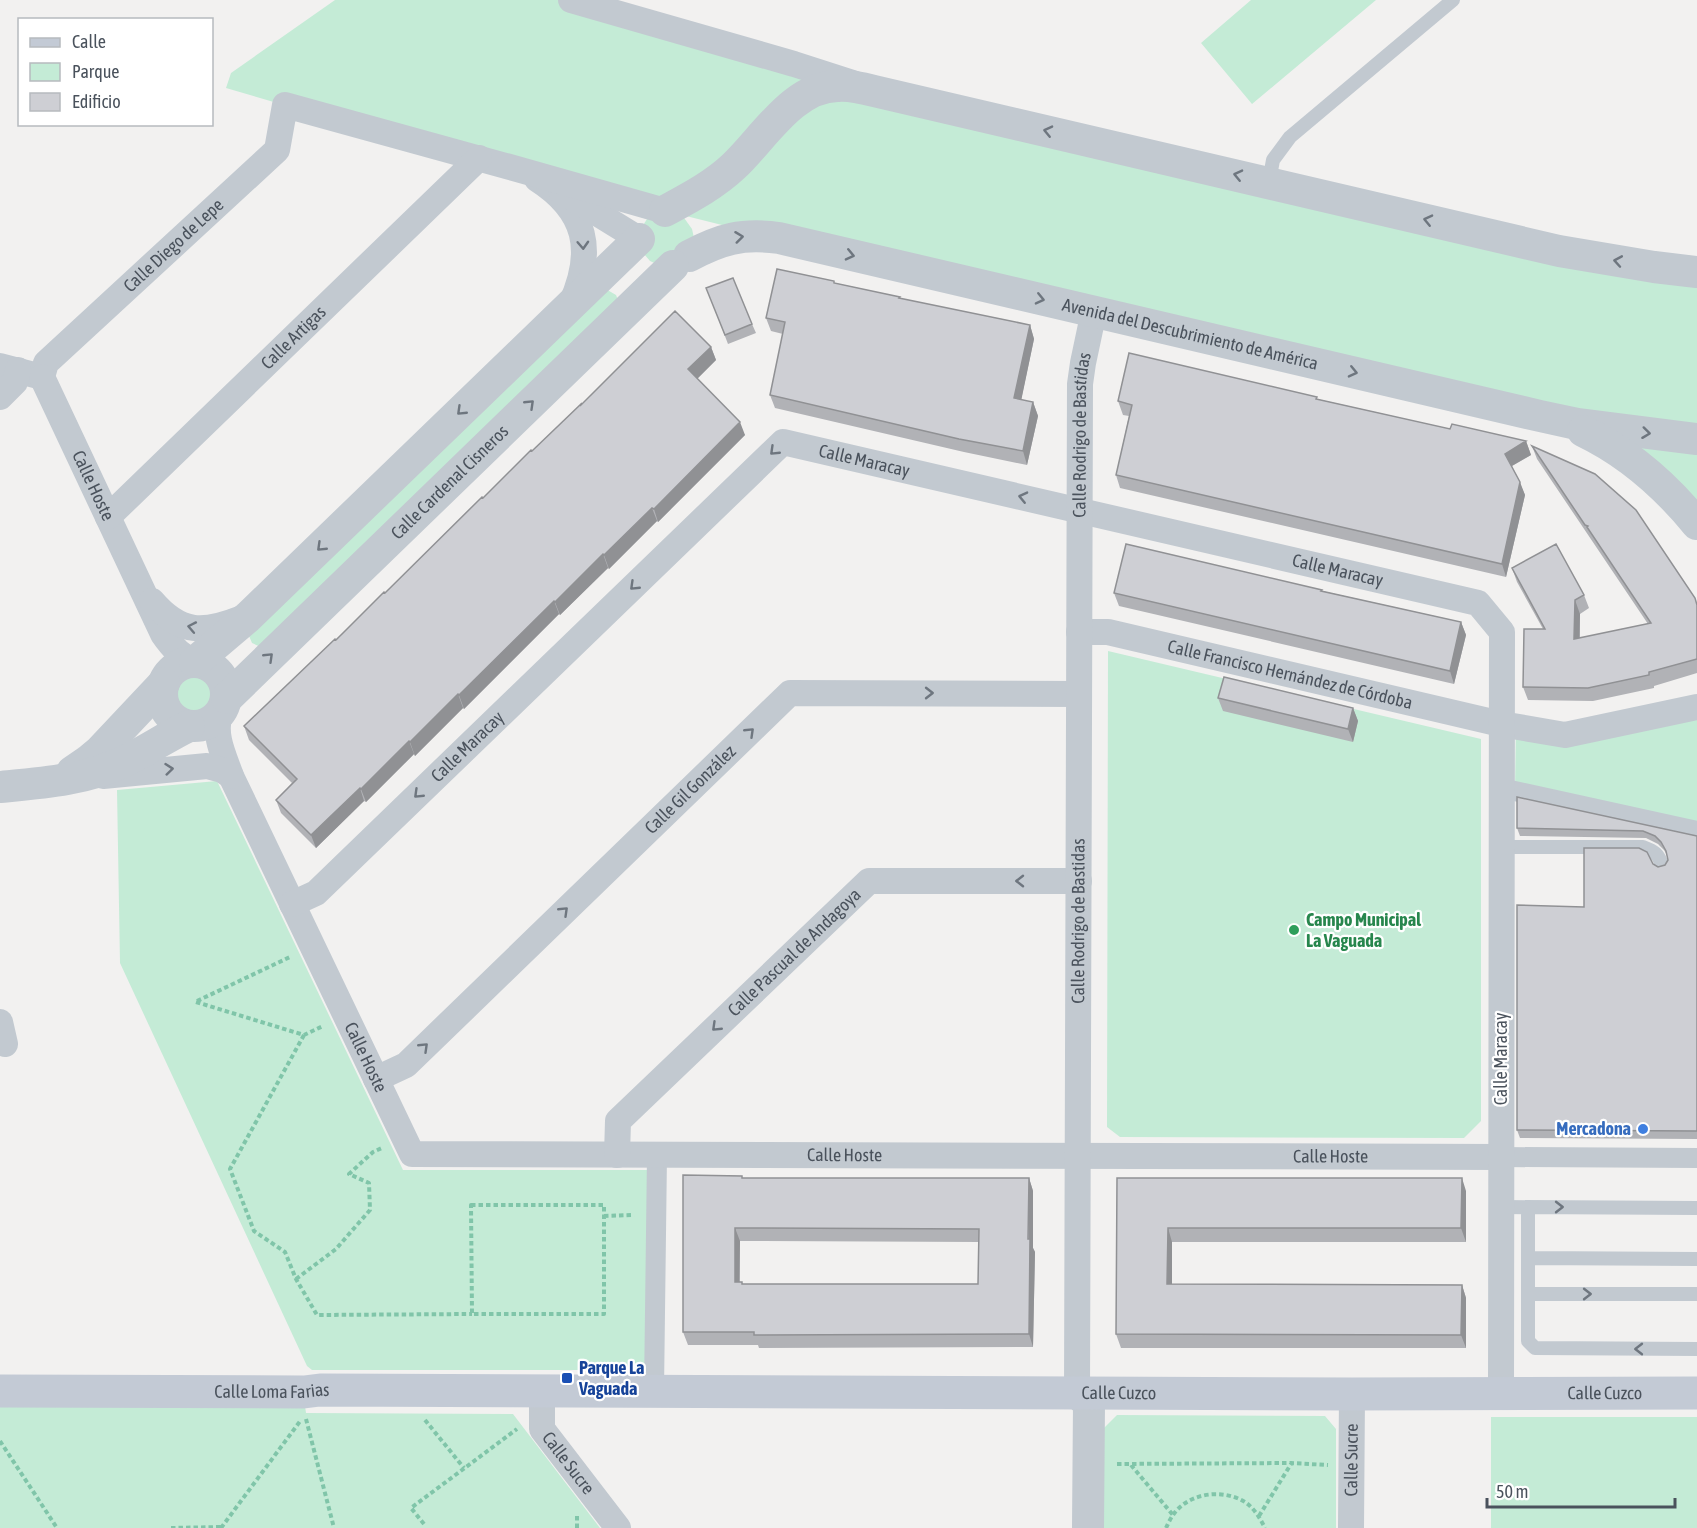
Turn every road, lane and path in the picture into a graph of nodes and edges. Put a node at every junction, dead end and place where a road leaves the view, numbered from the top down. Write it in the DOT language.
graph roads {
  1 [pos="571,0"];
  2 [pos="1453,0"];
  3 [pos="874,91"];
  4 [pos="479,158"];
  5 [pos="524,171"];
  6 [pos="1269,182"];
  7 [pos="665,211"];
  8 [pos="639,239"];
  9 [pos="681,261"];
  10 [pos="1697,265"];
  11 [pos="1654,267"];
  12 [pos="1697,272"];
  13 [pos="570,306"];
  14 [pos="1094,311"];
  15 [pos="20,371"];
  16 [pos="0,397"];
  17 [pos="1540,416"];
  18 [pos="1697,439"];
  19 [pos="1080,510"];
  20 [pos="108,517"];
  21 [pos="1697,524"];
  22 [pos="139,583"];
  23 [pos="248,617"];
  24 [pos="1079,632"];
  25 [pos="163,634"];
  26 [pos="195,662"];
  27 [pos="164,683"];
  28 [pos="1079,694"];
  29 [pos="223,706"];
  30 [pos="1697,707"];
  31 [pos="1501,724"];
  32 [pos="189,726"];
  33 [pos="104,766"];
  34 [pos="231,776"];
  35 [pos="0,787"];
  36 [pos="1501,788"];
  37 [pos="1697,831"];
  38 [pos="1500,848"];
  39 [pos="1662,866"];
  40 [pos="1079,881"];
  41 [pos="292,904"];
  42 [pos="299,953"];
  43 [pos="332,1022"];
  44 [pos="304,1035"];
  45 [pos="376,1079"];
  46 [pos="391,1144"];
  47 [pos="618,1155"];
  48 [pos="657,1155"];
  49 [pos="1078,1156"];
  50 [pos="1501,1157"];
  51 [pos="1697,1158"];
  52 [pos="1501,1207"];
  53 [pos="1528,1207"];
  54 [pos="1697,1208"];
  55 [pos="656,1215"];
  56 [pos="604,1216"];
  57 [pos="1528,1258"];
  58 [pos="1697,1259"];
  59 [pos="296,1279"];
  60 [pos="1528,1294"];
  61 [pos="1697,1294"];
  62 [pos="472,1314"];
  63 [pos="1697,1349"];
  64 [pos="0,1391"];
  65 [pos="542,1391"];
  66 [pos="654,1391"];
  67 [pos="1077,1392"];
  68 [pos="1352,1394"];
  69 [pos="1501,1394"];
  70 [pos="1697,1394"];
  71 [pos="423,1414"];
  72 [pos="522,1425"];
  73 [pos="0,1441"];
  74 [pos="1291,1463"];
  75 [pos="1111,1464"];
  76 [pos="1131,1464"];
  77 [pos="1336,1465"];
  78 [pos="464,1468"];
  79 [pos="1173,1515"];
  80 [pos="1259,1516"];
  81 [pos="424,1524"];
  82 [pos="221,1527"];
  83 [pos="57,1528"];
  84 [pos="171,1528"];
  85 [pos="334,1528"];
  86 [pos="618,1528"];
  87 [pos="1088,1528"];
  88 [pos="1166,1528"];
  89 [pos="1265,1528"];
  90 [pos="1351,1528"];
  1 -- 3 [label="street"];
  2 -- 6 [label="lane"];
  6 -- 3 [label="street, one-way"];
  3 -- 7 [label="street"];
  4 -- 5 [label="street"];
  4 -- 15 [label="street, Calle Diego de Lepe"];
  4 -- 20 [label="street, Calle Artigas"];
  5 -- 7 [label="street"];
  5 -- 8 [label="street"];
  5 -- 13 [label="street, one-way"];
  11 -- 6 [label="street, one-way"];
  7 -- 8 [label="street"];
  7 -- 9 [label="street"];
  8 -- 9 [label="street"];
  8 -- 13 [label="street"];
  9 -- 14 [label="street, Avenida del Descubrimiento de América, one-way"];
  29 -- 9 [label="street, Calle Cardenal Cisneros, one-way"];
  10 -- 11 [label="street"];
  11 -- 12 [label="street"];
  13 -- 23 [label="street, one-way"];
  14 -- 17 [label="street, Avenida del Descubrimiento de América, one-way"];
  14 -- 19 [label="street, Calle Rodrigo de Bastidas"];
  15 -- 16 [label="street, Calle Diego de Lepe"];
  15 -- 20 [label="street, Calle Hoste"];
  17 -- 18 [label="street, Avenida del Descubrimiento de América, one-way"];
  17 -- 21 [label="street"];
  19 -- 24 [label="street, Calle Rodrigo de Bastidas"];
  19 -- 31 [label="street, Calle Maracay"];
  19 -- 41 [label="street, Calle Maracay, one-way"];
  20 -- 22 [label="street, Calle Hoste"];
  23 -- 22 [label="street, one-way"];
  22 -- 25 [label="street, Calle Hoste"];
  23 -- 26 [label="street"];
  24 -- 28 [label="street, Calle Rodrigo de Bastidas"];
  24 -- 31 [label="street, Calle Francisco Hernández de Córdoba"];
  25 -- 26 [label="street, Calle Hoste"];
  25 -- 27 [label="street, Calle Hoste"];
  26 -- 27 [label="street"];
  26 -- 29 [label="street"];
  27 -- 32 [label="street"];
  27 -- 33 [label="street"];
  28 -- 40 [label="street, Calle Rodrigo de Bastidas"];
  45 -- 28 [label="street, Calle Gil González, one-way"];
  29 -- 32 [label="street"];
  29 -- 34 [label="street, Calle Hoste"];
  30 -- 31 [label="street"];
  31 -- 36 [label="street, Calle Maracay"];
  32 -- 33 [label="street"];
  32 -- 34 [label="street, Calle Hoste"];
  33 -- 34 [label="street, one-way"];
  33 -- 35 [label="street"];
  34 -- 41 [label="street, Calle Hoste"];
  36 -- 37 [label="street"];
  36 -- 38 [label="street, Calle Maracay"];
  38 -- 39 [label="lane"];
  38 -- 50 [label="street, Calle Maracay"];
  40 -- 47 [label="street, Calle Pascual de Andagoya, one-way"];
  40 -- 49 [label="street, Calle Rodrigo de Bastidas"];
  41 -- 45 [label="street, Calle Hoste"];
  42 -- 44 [label="path"];
  43 -- 44 [label="path"];
  44 -- 59 [label="path"];
  45 -- 47 [label="street, Calle Hoste"];
  46 -- 59 [label="path"];
  47 -- 48 [label="street, Calle Hoste"];
  48 -- 49 [label="street, Calle Hoste"];
  48 -- 55 [label="street"];
  49 -- 50 [label="street, Calle Hoste"];
  49 -- 67 [label="street, Calle Rodrigo de Bastidas"];
  50 -- 51 [label="street, Calle Hoste"];
  50 -- 52 [label="street, Calle Maracay"];
  52 -- 53 [label="lane"];
  52 -- 69 [label="street, Calle Maracay"];
  53 -- 54 [label="lane, one-way"];
  53 -- 57 [label="lane"];
  55 -- 56 [label="path"];
  55 -- 66 [label="street"];
  56 -- 62 [label="path"];
  56 -- 62 [label="path"];
  57 -- 58 [label="lane"];
  57 -- 60 [label="lane"];
  59 -- 62 [label="path"];
  60 -- 61 [label="lane, one-way"];
  63 -- 60 [label="lane, one-way"];
  64 -- 65 [label="main road, Calle Loma Farias"];
  65 -- 66 [label="main road, Calle Cuzco"];
  65 -- 86 [label="street, Calle Sucre"];
  66 -- 67 [label="main road, Calle Cuzco"];
  67 -- 68 [label="main road, Calle Cuzco"];
  67 -- 87 [label="street, Calle Rodrigo de Bastidas"];
  68 -- 69 [label="main road, Calle Cuzco"];
  68 -- 90 [label="street, Calle Sucre"];
  69 -- 70 [label="main road, Calle Cuzco"];
  71 -- 78 [label="path"];
  72 -- 78 [label="path"];
  73 -- 83 [label="path"];
  74 -- 76 [label="path"];
  74 -- 77 [label="path"];
  74 -- 80 [label="path"];
  75 -- 76 [label="path"];
  76 -- 79 [label="path"];
  78 -- 81 [label="path"];
  79 -- 80 [label="path"];
  79 -- 88 [label="path"];
  80 -- 89 [label="path"];
  82 -- 84 [label="path"];
  82 -- 85 [label="path"];
}
